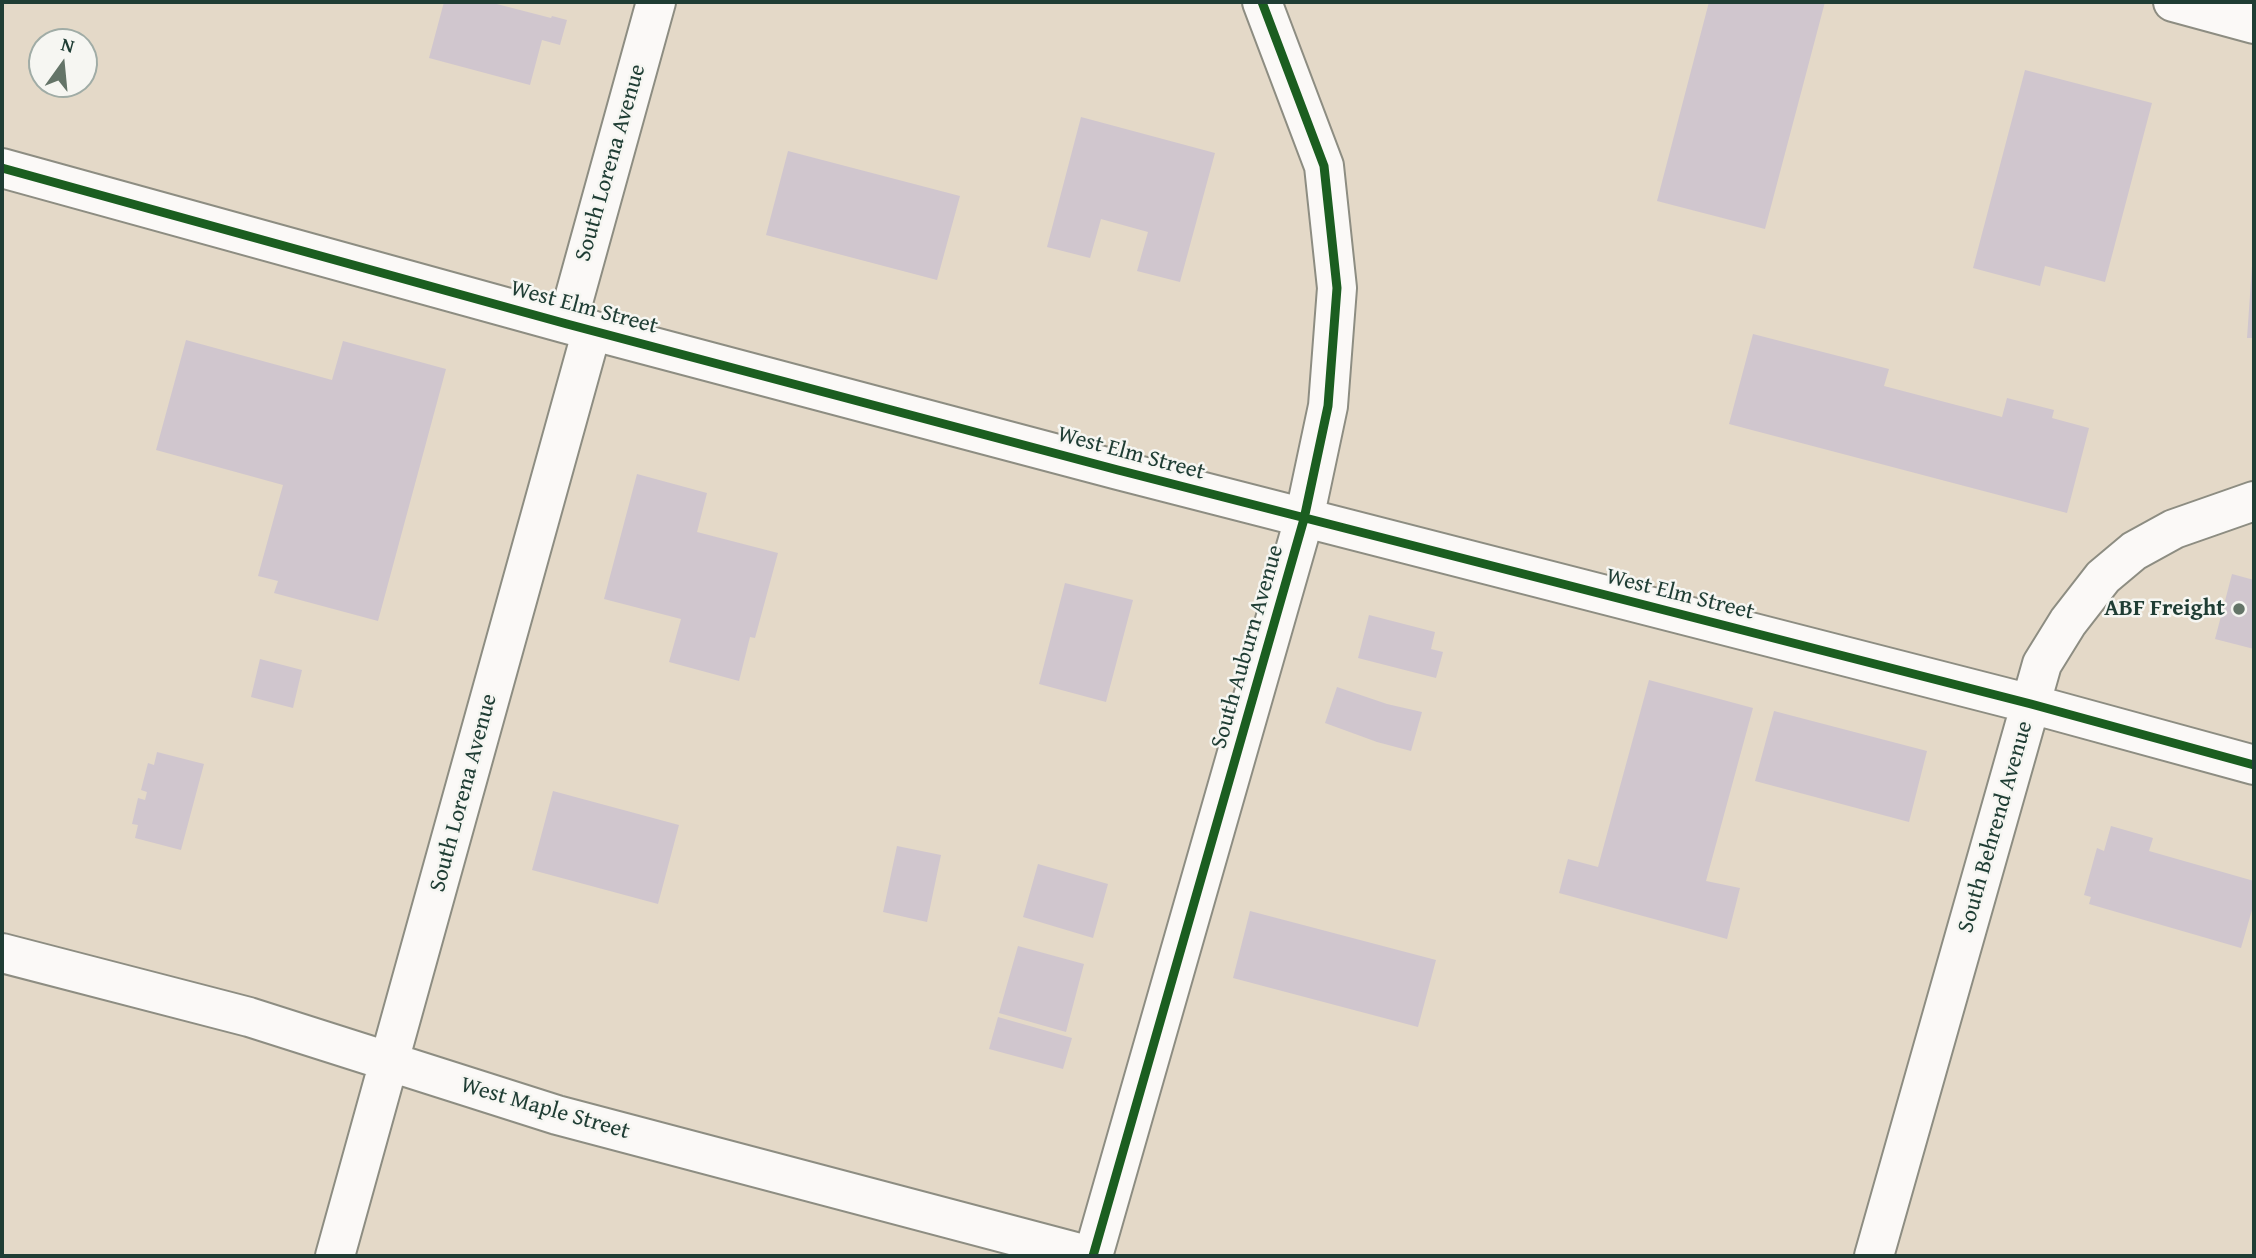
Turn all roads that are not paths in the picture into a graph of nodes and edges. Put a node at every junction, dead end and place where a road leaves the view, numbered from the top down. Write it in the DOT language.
graph roads {
  1 [pos="656,2"];
  2 [pos="1262,2"];
  3 [pos="2173,2"];
  4 [pos="2254,24"];
  5 [pos="2,168"];
  6 [pos="579,327"];
  7 [pos="2254,501"];
  8 [pos="1304,519"];
  9 [pos="2031,704"];
  10 [pos="2254,765"];
  11 [pos="2,953"];
  12 [pos="389,1063"];
  13 [pos="335,1256"];
  14 [pos="1092,1256"];
  15 [pos="1874,1256"];
  1 -- 6 [label="street, South Lorena Avenue"];
  2 -- 8 [label="street, South Auburn Avenue"];
  3 -- 4 [label="street"];
  5 -- 6 [label="street, West Elm Street"];
  6 -- 8 [label="street, West Elm Street"];
  6 -- 12 [label="street, South Lorena Avenue"];
  7 -- 9 [label="street, South Behrend Avenue"];
  8 -- 9 [label="street, West Elm Street"];
  8 -- 14 [label="street, South Auburn Avenue"];
  9 -- 10 [label="street, West Elm Street"];
  9 -- 15 [label="street, South Behrend Avenue"];
  11 -- 12 [label="street, West Maple Street"];
  12 -- 13 [label="street, South Lorena Avenue"];
  12 -- 14 [label="street, West Maple Street"];
}
